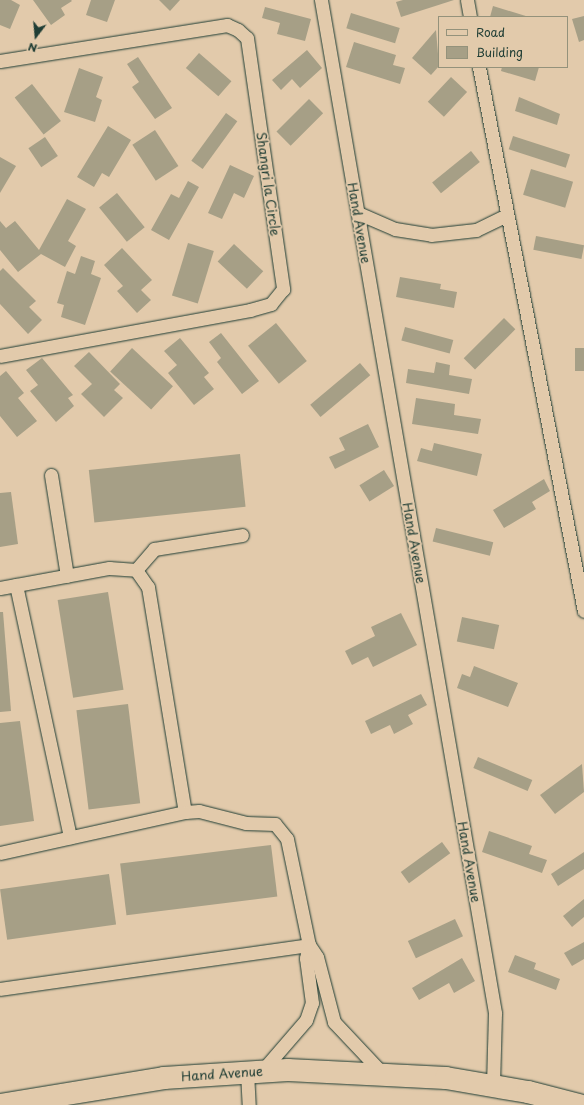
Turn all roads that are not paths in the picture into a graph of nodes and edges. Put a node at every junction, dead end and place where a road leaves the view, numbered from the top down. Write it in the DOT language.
graph roads {
  1 [pos="321,0"];
  2 [pos="467,0"];
  3 [pos="470,16"];
  4 [pos="0,62"];
  5 [pos="479,68"];
  6 [pos="358,213"];
  7 [pos="506,215"];
  8 [pos="0,356"];
  9 [pos="52,475"];
  10 [pos="242,535"];
  11 [pos="136,570"];
  12 [pos="67,576"];
  13 [pos="16,585"];
  14 [pos="0,588"];
  15 [pos="584,610"];
  16 [pos="186,812"];
  17 [pos="70,837"];
  18 [pos="0,853"];
  19 [pos="309,945"];
  20 [pos="0,989"];
  21 [pos="254,1072"];
  22 [pos="384,1075"];
  23 [pos="493,1086"];
  24 [pos="0,1105"];
  25 [pos="249,1105"];
  26 [pos="579,1105"];
  1 -- 6 [label="lane, Hand Avenue"];
  2 -- 3 [label="lane"];
  4 -- 8 [label="lane, Shangri la Circle"];
  5 -- 7 [label="lane"];
  6 -- 7 [label="lane"];
  6 -- 23 [label="lane, Hand Avenue"];
  7 -- 15 [label="lane"];
  9 -- 12 [label="lane"];
  10 -- 11 [label="lane"];
  11 -- 12 [label="lane"];
  11 -- 16 [label="lane"];
  12 -- 13 [label="lane"];
  13 -- 14 [label="lane"];
  13 -- 17 [label="lane"];
  16 -- 17 [label="lane"];
  16 -- 19 [label="lane"];
  17 -- 18 [label="lane"];
  19 -- 20 [label="lane"];
  19 -- 21 [label="lane"];
  19 -- 22 [label="lane"];
  21 -- 22 [label="street, Hand Avenue"];
  21 -- 24 [label="street, Hand Avenue"];
  21 -- 25 [label="lane"];
  22 -- 23 [label="street, Hand Avenue"];
  23 -- 26 [label="street, Hand Avenue"];
}
